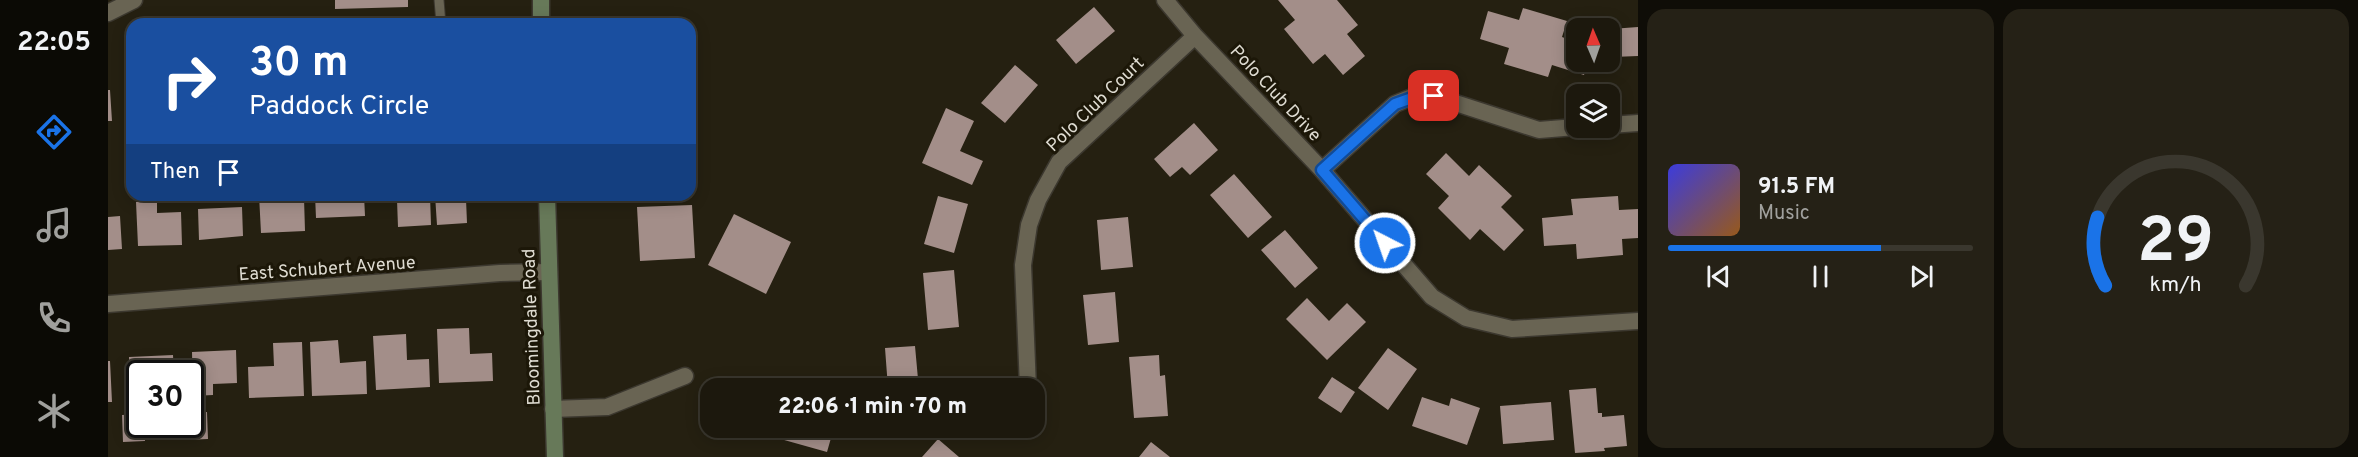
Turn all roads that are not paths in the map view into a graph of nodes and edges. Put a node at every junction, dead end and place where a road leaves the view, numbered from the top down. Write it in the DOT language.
graph roads {
  1 [pos="134,0"];
  2 [pos="439,0"];
  3 [pos="541,0"];
  4 [pos="1165,0"];
  5 [pos="108,13"];
  6 [pos="440,18"];
  7 [pos="541,18"];
  8 [pos="1196,36"];
  9 [pos="1638,123"];
  10 [pos="1620,124"];
  11 [pos="1566,128"];
  12 [pos="1322,170"];
  13 [pos="547,201"];
  14 [pos="549,272"];
  15 [pos="108,304"];
  16 [pos="1638,321"];
  17 [pos="685,376"];
  18 [pos="1028,378"];
  19 [pos="553,409"];
  20 [pos="555,457"];
  1 -- 5 [label="street"];
  2 -- 6 [label="lane"];
  3 -- 7 [label="main road"];
  4 -- 8 [label="street, Polo Club Drive"];
  8 -- 12 [label="street, Polo Club Drive"];
  8 -- 18 [label="street, Polo Club Court"];
  9 -- 10 [label="street"];
  11 -- 12 [label="street"];
  12 -- 16 [label="street, Polo Club Drive"];
  13 -- 14 [label="main road, Bloomingdale Road"];
  14 -- 15 [label="street, East Schubert Avenue"];
  14 -- 19 [label="main road, Bloomingdale Road"];
  17 -- 19 [label="street"];
  19 -- 20 [label="main road, Bloomingdale Road"];
}
